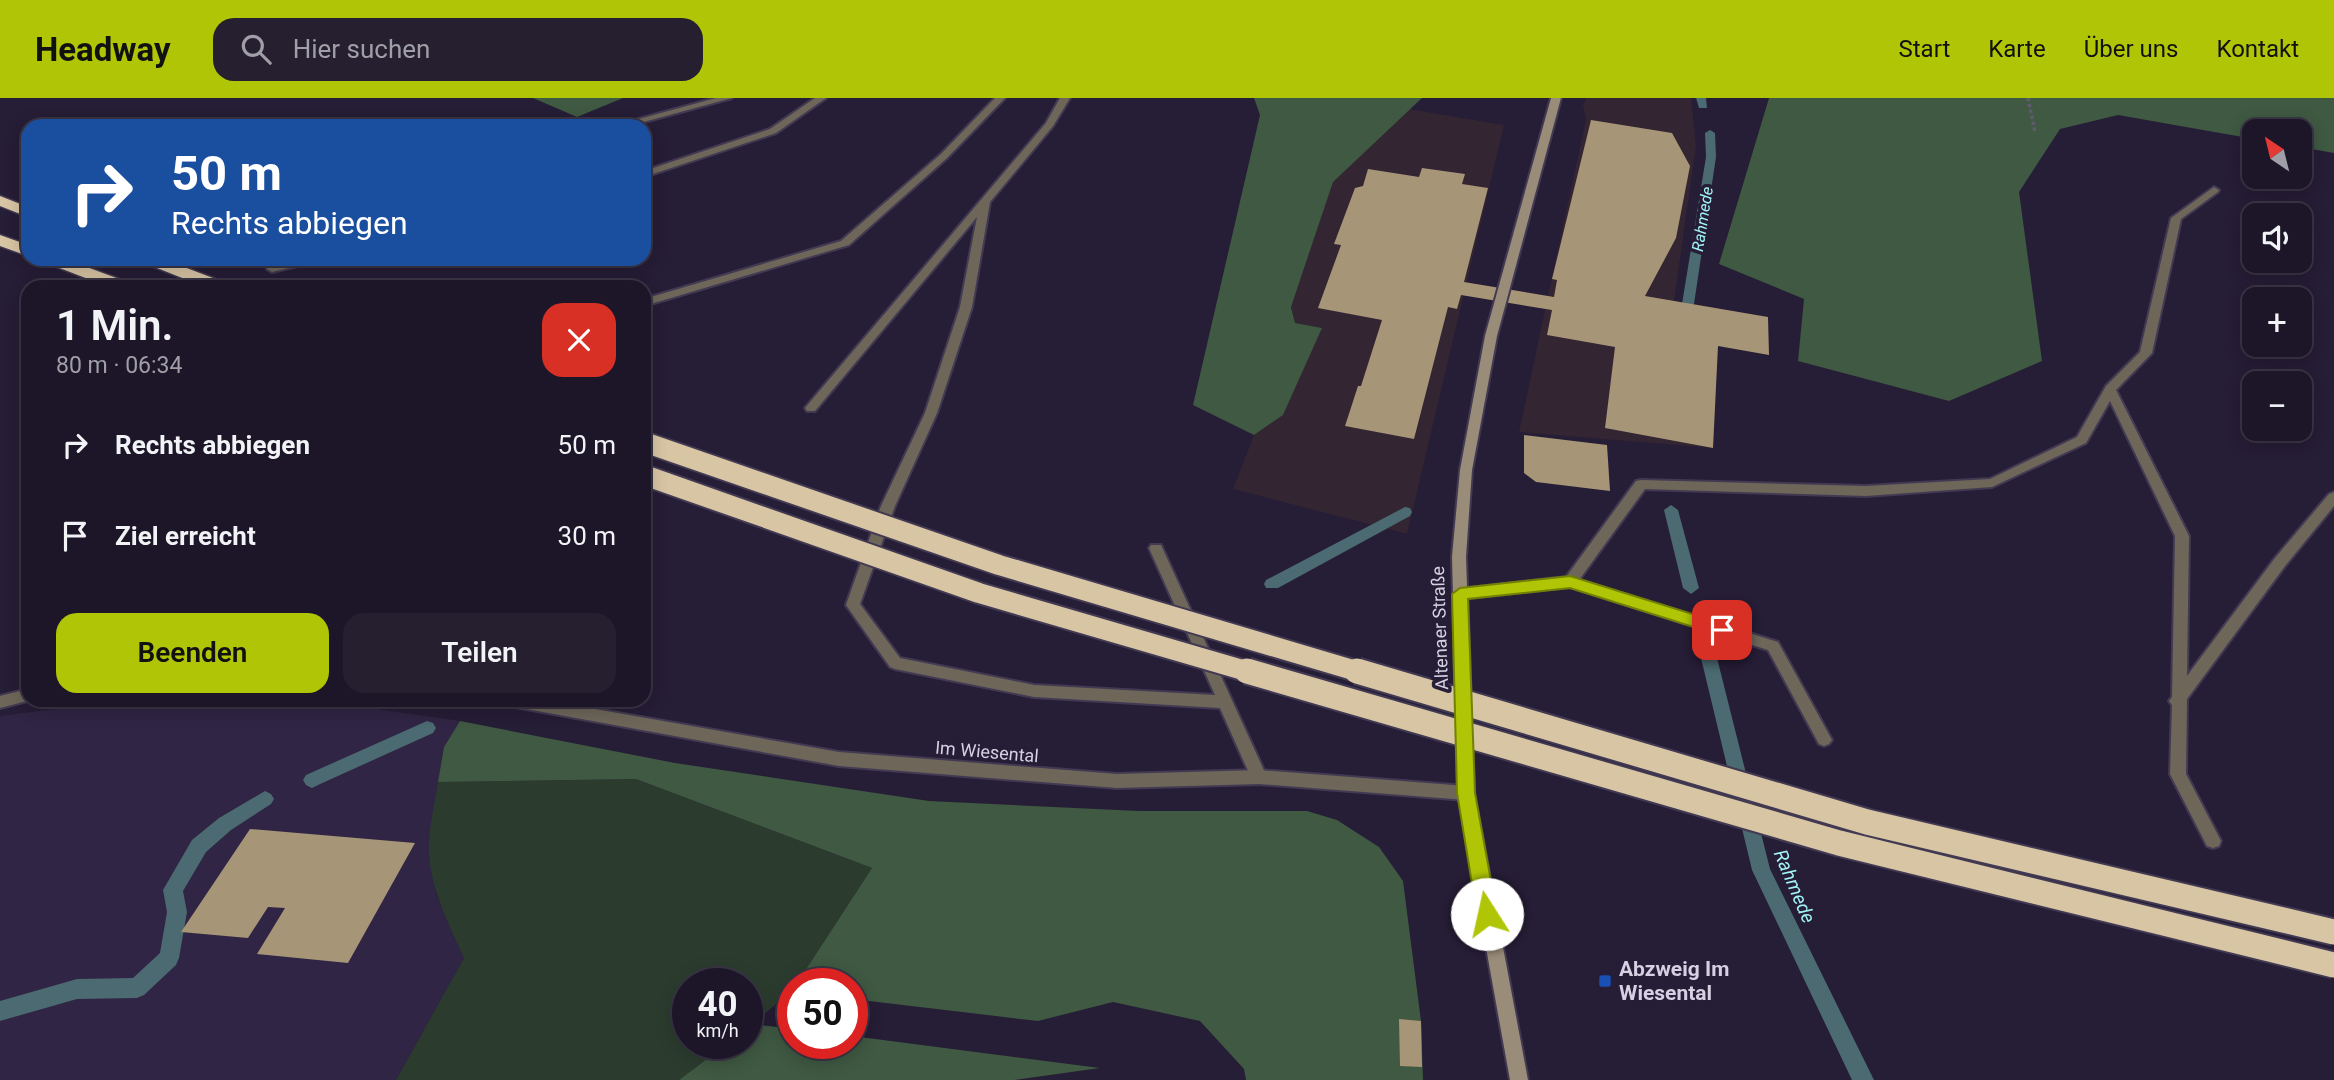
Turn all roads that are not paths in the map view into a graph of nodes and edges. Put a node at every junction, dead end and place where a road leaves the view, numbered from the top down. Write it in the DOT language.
graph roads {
  1 [pos="727,98"];
  2 [pos="821,98"];
  3 [pos="1000,98"];
  4 [pos="1065,98"];
  5 [pos="1556,98"];
  6 [pos="645,119"];
  7 [pos="651,172"];
  8 [pos="2214,190"];
  9 [pos="0,201"];
  10 [pos="985,202"];
  11 [pos="21,209"];
  12 [pos="1,241"];
  13 [pos="21,248"];
  14 [pos="68,266"];
  15 [pos="166,266"];
  16 [pos="285,266"];
  17 [pos="272,269"];
  18 [pos="106,280"];
  19 [pos="202,280"];
  20 [pos="651,301"];
  21 [pos="2110,389"];
  22 [pos="811,408"];
  23 [pos="651,444"];
  24 [pos="651,477"];
  25 [pos="2334,497"];
  26 [pos="1156,548"];
  27 [pos="1570,582"];
  28 [pos="1460,594"];
  29 [pos="21,697"];
  30 [pos="2177,701"];
  31 [pos="0,702"];
  32 [pos="1225,702"];
  33 [pos="549,707"];
  34 [pos="1824,740"];
  35 [pos="1259,777"];
  36 [pos="1466,793"];
  37 [pos="2213,841"];
  38 [pos="2334,932"];
  39 [pos="2334,965"];
  40 [pos="1519,1080"];
  1 -- 6 [label="street"];
  2 -- 7 [label="street"];
  3 -- 20 [label="street"];
  4 -- 10 [label="street"];
  5 -- 28 [label="main road, Altenaer Straße"];
  8 -- 21 [label="street"];
  9 -- 11 [label="highway"];
  10 -- 22 [label="street"];
  10 -- 32 [label="street"];
  12 -- 13 [label="highway"];
  14 -- 18 [label="highway"];
  15 -- 19 [label="highway"];
  16 -- 17 [label="street"];
  21 -- 27 [label="street"];
  21 -- 30 [label="street"];
  23 -- 38 [label="highway, bridge"];
  24 -- 39 [label="highway, bridge"];
  25 -- 30 [label="street"];
  26 -- 32 [label="street"];
  27 -- 28 [label="street"];
  27 -- 34 [label="street"];
  28 -- 36 [label="main road, Altenaer Straße"];
  29 -- 31 [label="street"];
  30 -- 37 [label="street"];
  32 -- 35 [label="street"];
  33 -- 35 [label="street, Im Wiesental"];
  35 -- 36 [label="street, Im Wiesental"];
  36 -- 40 [label="main road, Altenaer Straße"];
}
